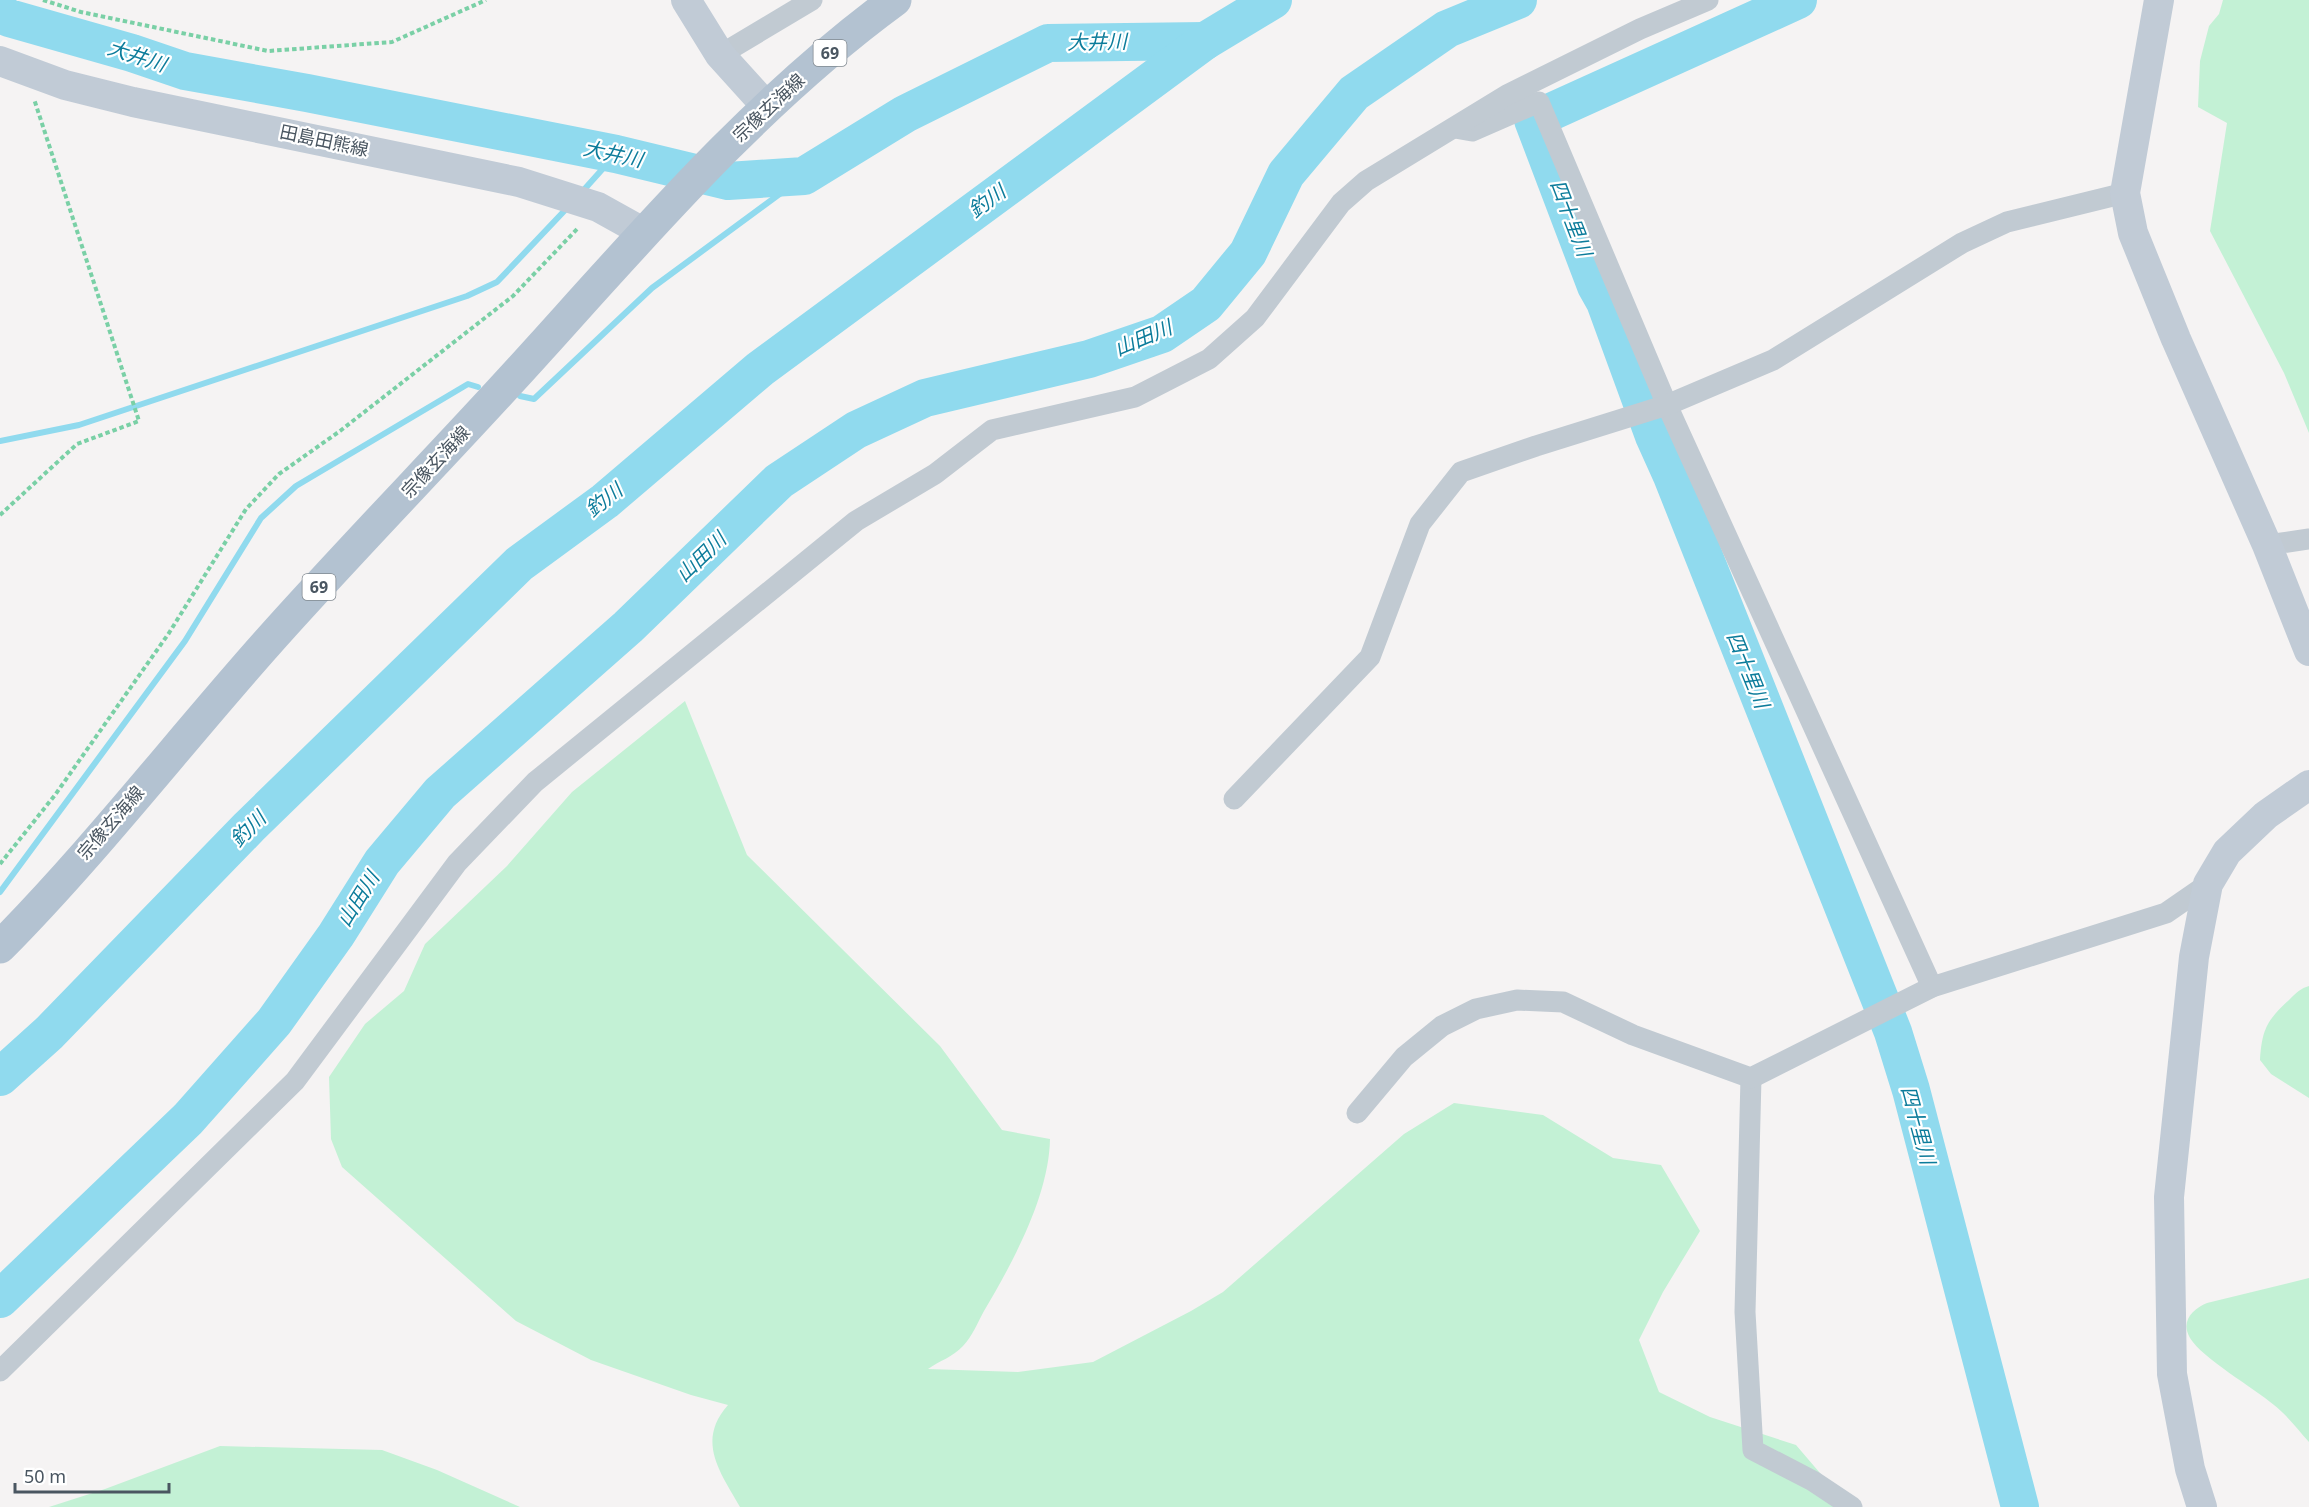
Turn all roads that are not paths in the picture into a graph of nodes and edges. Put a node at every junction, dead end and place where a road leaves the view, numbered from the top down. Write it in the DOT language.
graph roads {
  1 [pos="686,0"];
  2 [pos="812,0"];
  3 [pos="895,0"];
  4 [pos="1708,0"];
  5 [pos="2159,0"];
  6 [pos="720,55"];
  7 [pos="12,65"];
  8 [pos="767,107"];
  9 [pos="1455,128"];
  10 [pos="2125,193"];
  11 [pos="643,232"];
  12 [pos="1667,405"];
  13 [pos="2309,539"];
  14 [pos="2267,545"];
  15 [pos="2309,651"];
  16 [pos="2309,785"];
  17 [pos="1234,799"];
  18 [pos="2208,884"];
  19 [pos="0,947"];
  20 [pos="1932,987"];
  21 [pos="1751,1078"];
  22 [pos="1357,1113"];
  23 [pos="0,1371"];
  24 [pos="1852,1507"];
  25 [pos="2202,1507"];
  1 -- 6 [label="street"];
  2 -- 6 [label="street"];
  3 -- 8 [label="main road, 宗像玄海線 / 69"];
  4 -- 9 [label="street"];
  5 -- 10 [label="street"];
  6 -- 8 [label="street"];
  7 -- 11 [label="street, 田島田熊線"];
  8 -- 11 [label="main road, 宗像玄海線 / 69"];
  9 -- 12 [label="street"];
  9 -- 23 [label="street"];
  10 -- 12 [label="street"];
  10 -- 14 [label="street"];
  11 -- 19 [label="main road, 宗像玄海線 / 69"];
  12 -- 17 [label="street"];
  12 -- 20 [label="street"];
  13 -- 14 [label="street"];
  14 -- 15 [label="street"];
  16 -- 18 [label="street"];
  18 -- 20 [label="street"];
  18 -- 25 [label="street"];
  20 -- 21 [label="street"];
  21 -- 22 [label="street"];
  21 -- 24 [label="street"];
}
